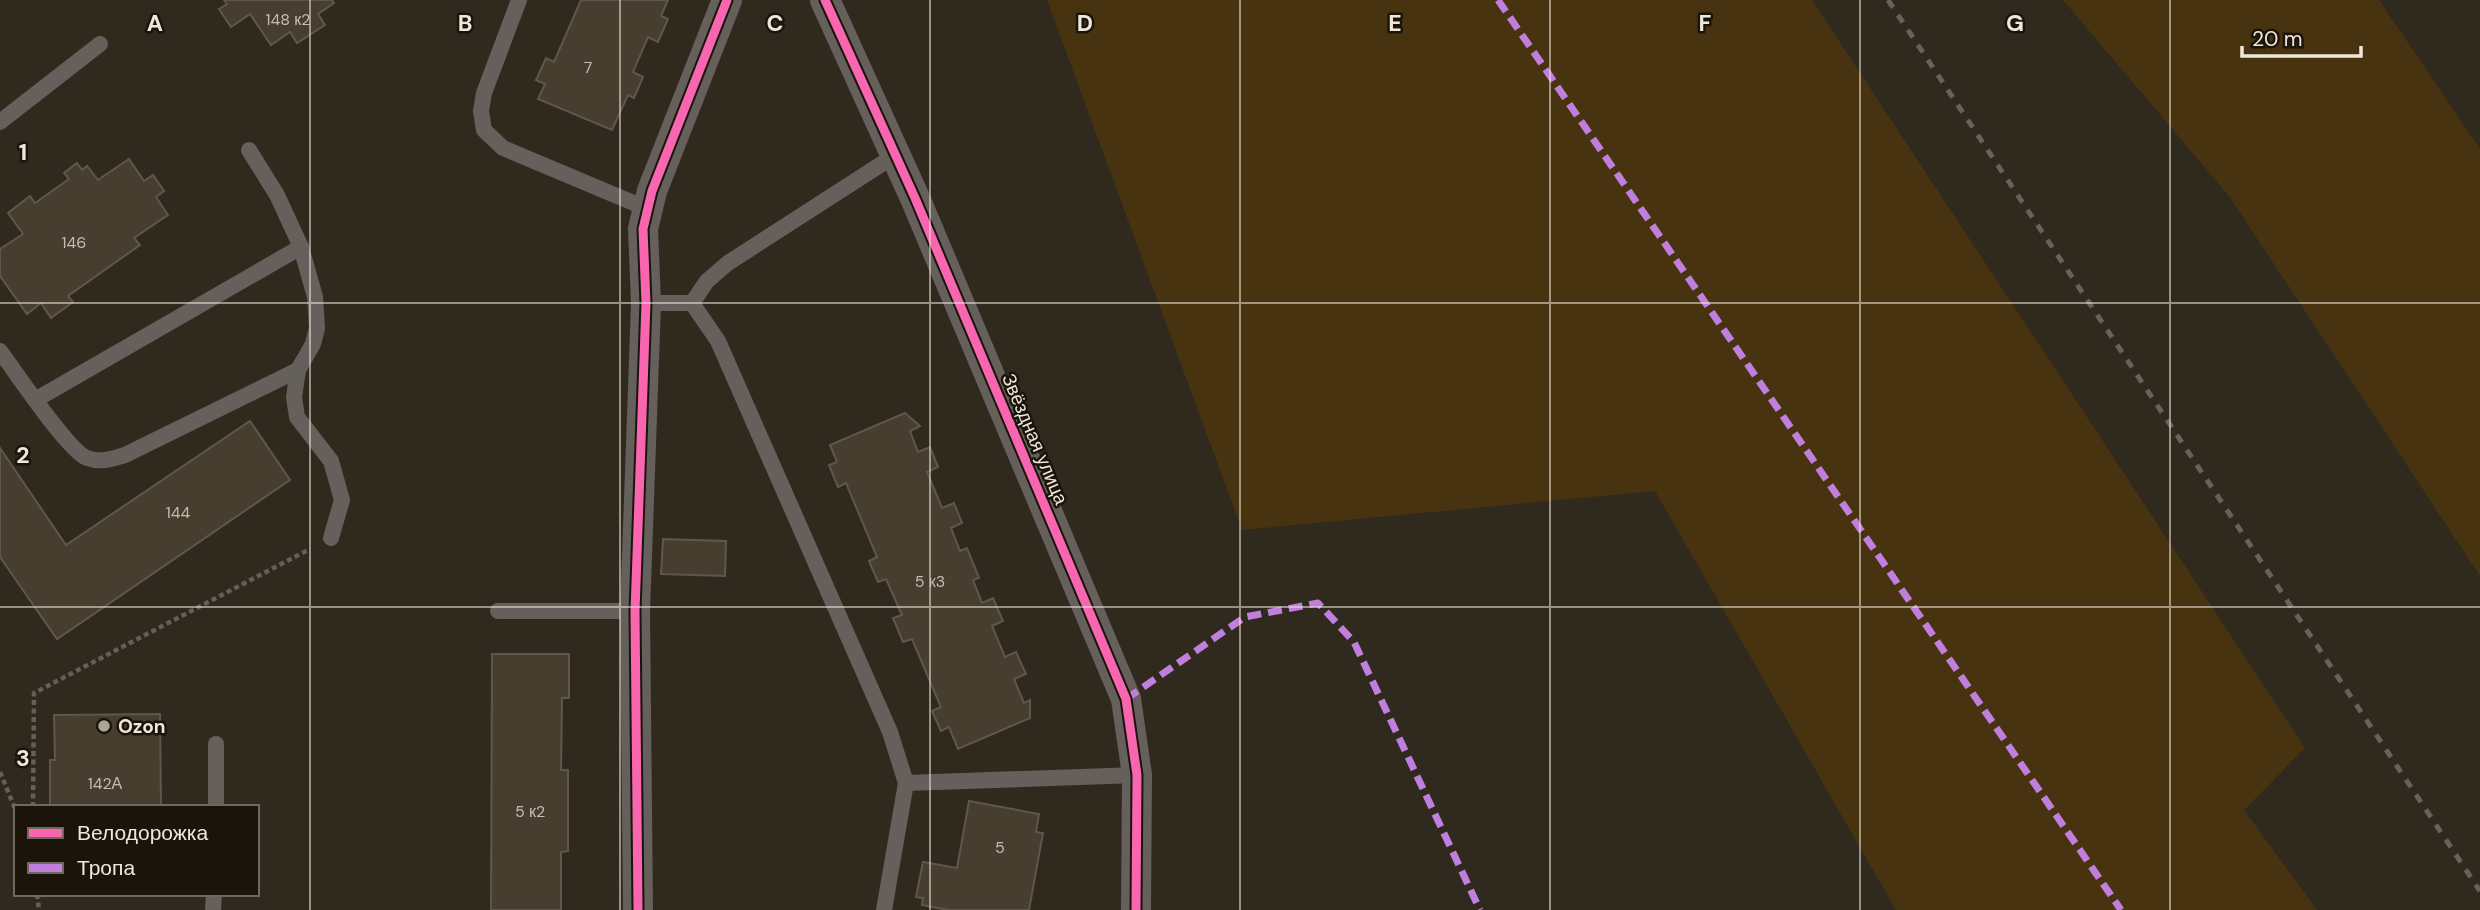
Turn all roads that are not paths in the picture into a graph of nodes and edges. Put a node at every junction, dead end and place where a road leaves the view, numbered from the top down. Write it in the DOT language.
graph roads {
  1 [pos="519,0"];
  2 [pos="727,0"];
  3 [pos="825,0"];
  4 [pos="100,44"];
  5 [pos="0,122"];
  6 [pos="249,150"];
  7 [pos="894,156"];
  8 [pos="648,209"];
  9 [pos="301,247"];
  10 [pos="646,303"];
  11 [pos="692,303"];
  12 [pos="0,351"];
  13 [pos="298,370"];
  14 [pos="35,400"];
  15 [pos="331,538"];
  16 [pos="498,611"];
  17 [pos="635,611"];
  18 [pos="216,744"];
  19 [pos="1137,775"];
  20 [pos="906,783"];
  21 [pos="216,805"];
  22 [pos="638,910"];
  23 [pos="884,910"];
  24 [pos="1136,910"];
  1 -- 8 [label="lane"];
  2 -- 8 [label="street"];
  3 -- 7 [label="street, Звёздная улица"];
  4 -- 5 [label="lane"];
  6 -- 9 [label="lane"];
  7 -- 11 [label="lane"];
  7 -- 19 [label="street, Звёздная улица"];
  8 -- 10 [label="street"];
  9 -- 13 [label="lane"];
  9 -- 14 [label="lane"];
  10 -- 11 [label="lane"];
  10 -- 17 [label="street"];
  11 -- 20 [label="lane"];
  12 -- 14 [label="lane"];
  13 -- 14 [label="lane"];
  13 -- 15 [label="lane"];
  16 -- 17 [label="lane"];
  17 -- 22 [label="street"];
  18 -- 21 [label="lane"];
  19 -- 20 [label="lane"];
  19 -- 24 [label="street, Звёздная улица"];
  20 -- 23 [label="lane"];
}
